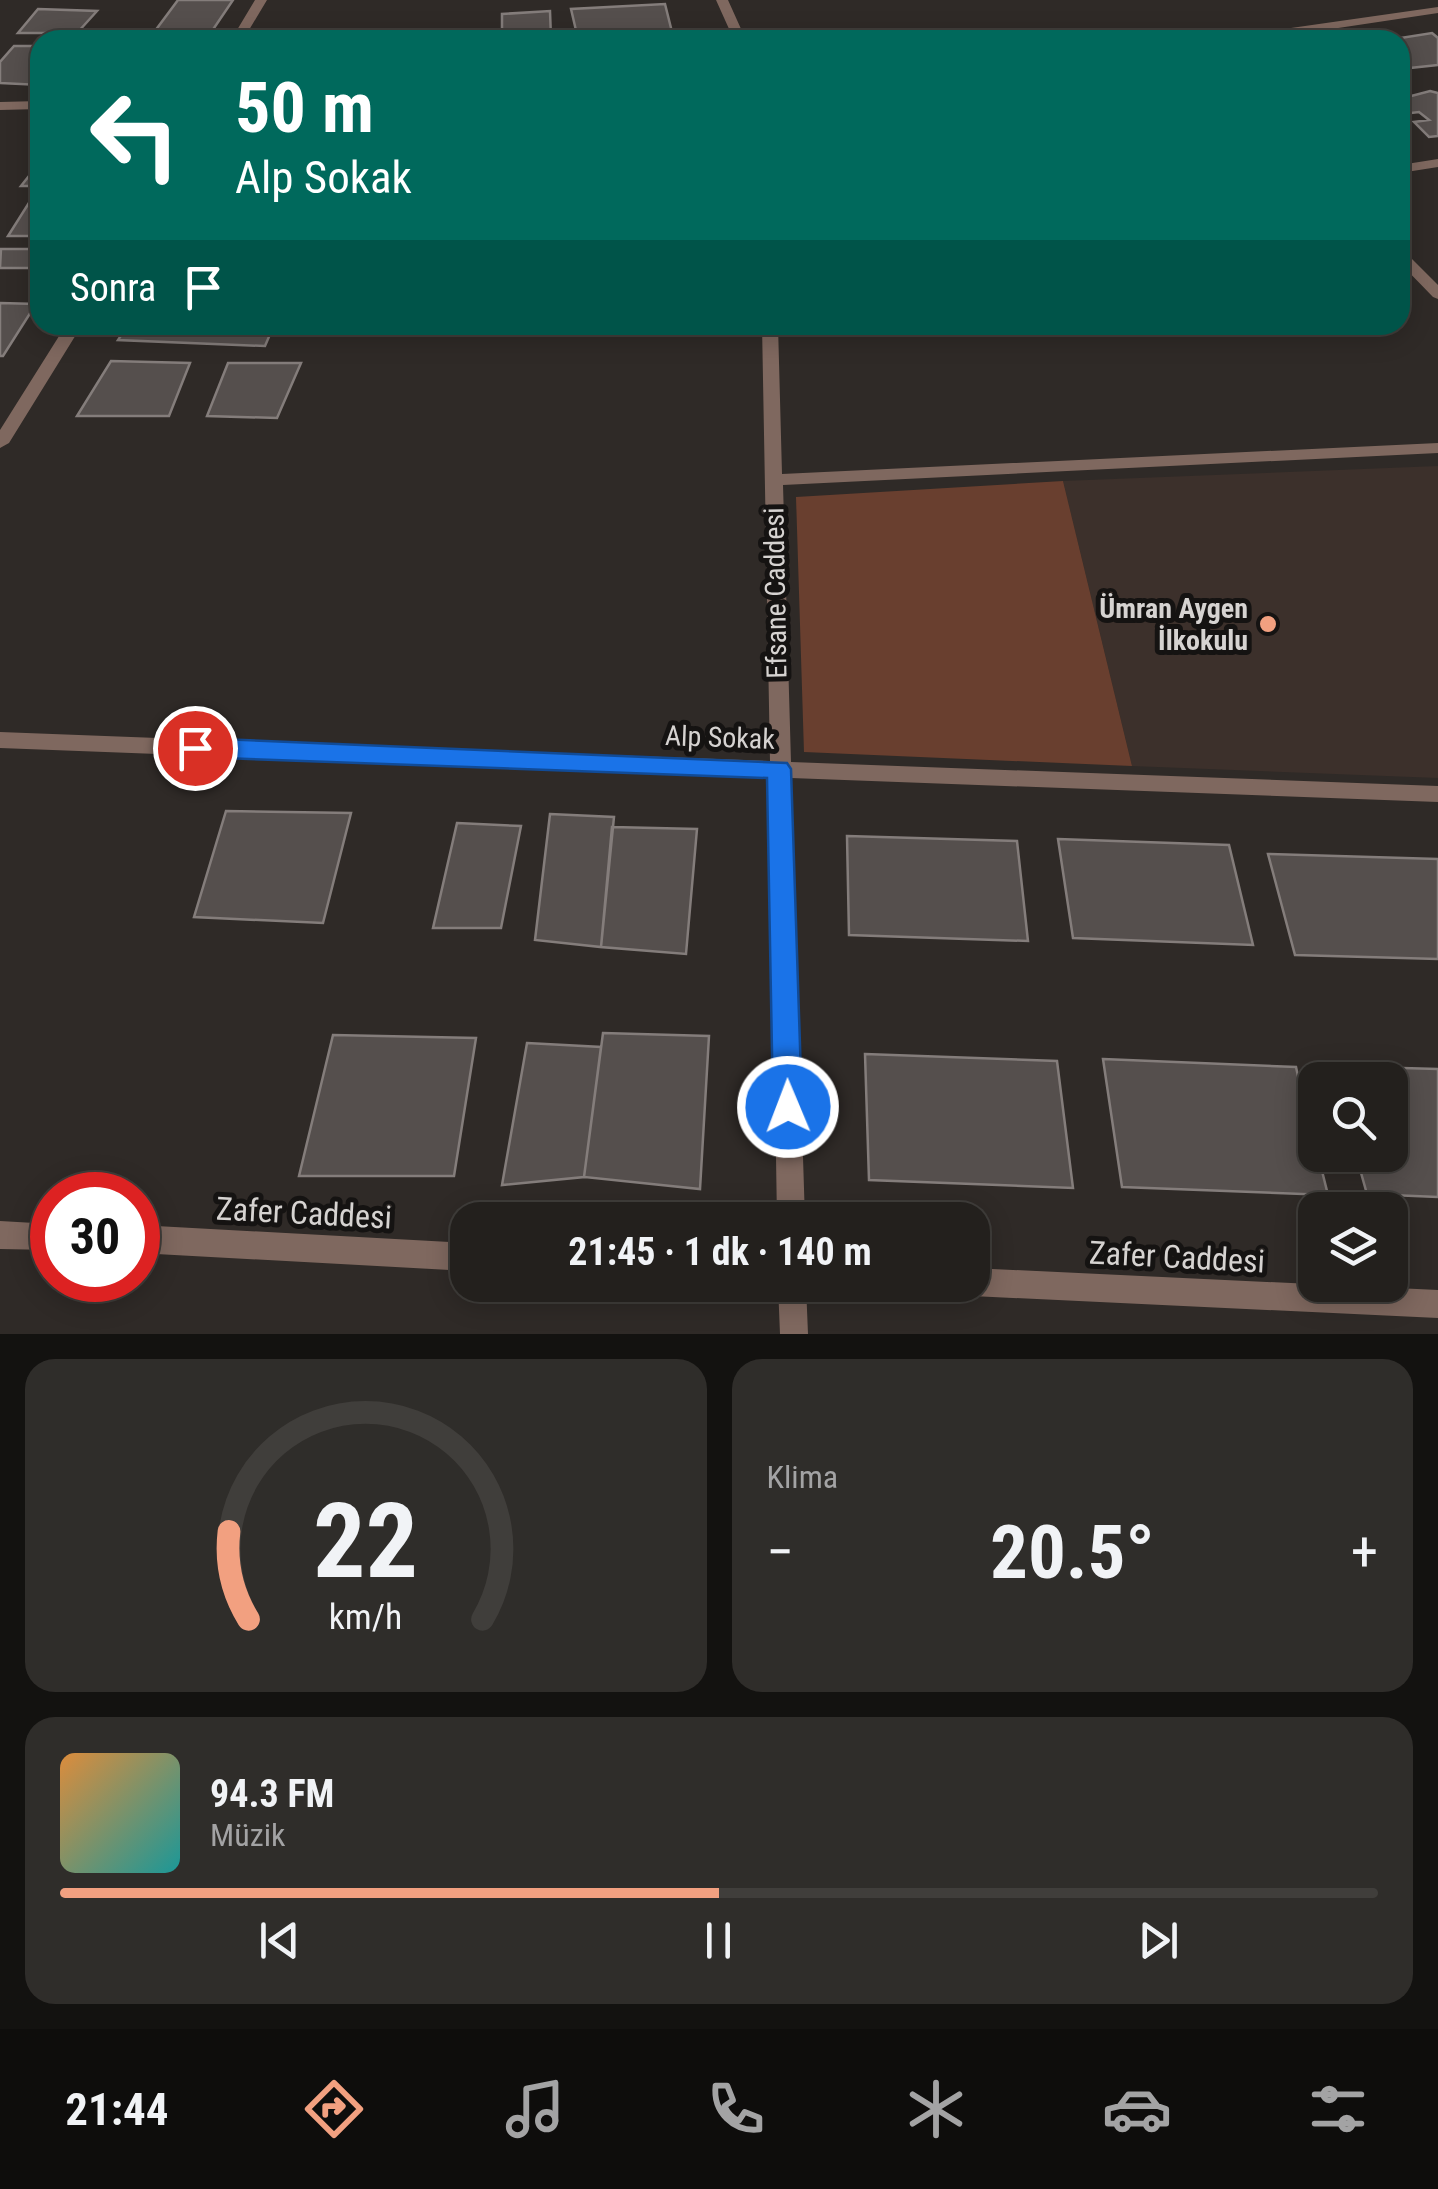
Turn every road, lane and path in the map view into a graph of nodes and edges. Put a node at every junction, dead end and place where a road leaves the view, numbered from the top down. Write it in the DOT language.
graph roads {
  1 [pos="261,0"];
  2 [pos="722,0"];
  3 [pos="1438,10"];
  4 [pos="243,30"];
  5 [pos="736,30"];
  6 [pos="1303,30"];
  7 [pos="0,106"];
  8 [pos="30,106"];
  9 [pos="1438,163"];
  10 [pos="1410,167"];
  11 [pos="1410,265"];
  12 [pos="1438,294"];
  13 [pos="68,335"];
  14 [pos="770,335"];
  15 [pos="0,443"];
  16 [pos="1438,448"];
  17 [pos="773,480"];
  18 [pos="0,740"];
  19 [pos="779,769"];
  20 [pos="1438,794"];
  21 [pos="790,1202"];
  22 [pos="0,1235"];
  23 [pos="30,1236"];
  24 [pos="160,1241"];
  25 [pos="450,1255"];
  26 [pos="990,1283"];
  27 [pos="793,1302"];
  28 [pos="1438,1304"];
  29 [pos="794,1334"];
  1 -- 4 [label="street"];
  2 -- 5 [label="street"];
  3 -- 6 [label="street"];
  7 -- 8 [label="street"];
  9 -- 10 [label="street"];
  11 -- 12 [label="street"];
  13 -- 15 [label="street"];
  14 -- 17 [label="street, Efsane Caddesi"];
  16 -- 17 [label="street"];
  17 -- 19 [label="street, Efsane Caddesi"];
  18 -- 19 [label="street, Alp Sokak"];
  19 -- 20 [label="street, Alp Sokak"];
  19 -- 21 [label="street, Efsane Caddesi"];
  22 -- 23 [label="street"];
  24 -- 25 [label="street, Zafer Caddesi"];
  26 -- 28 [label="street, Zafer Caddesi"];
  27 -- 29 [label="street"];
}
